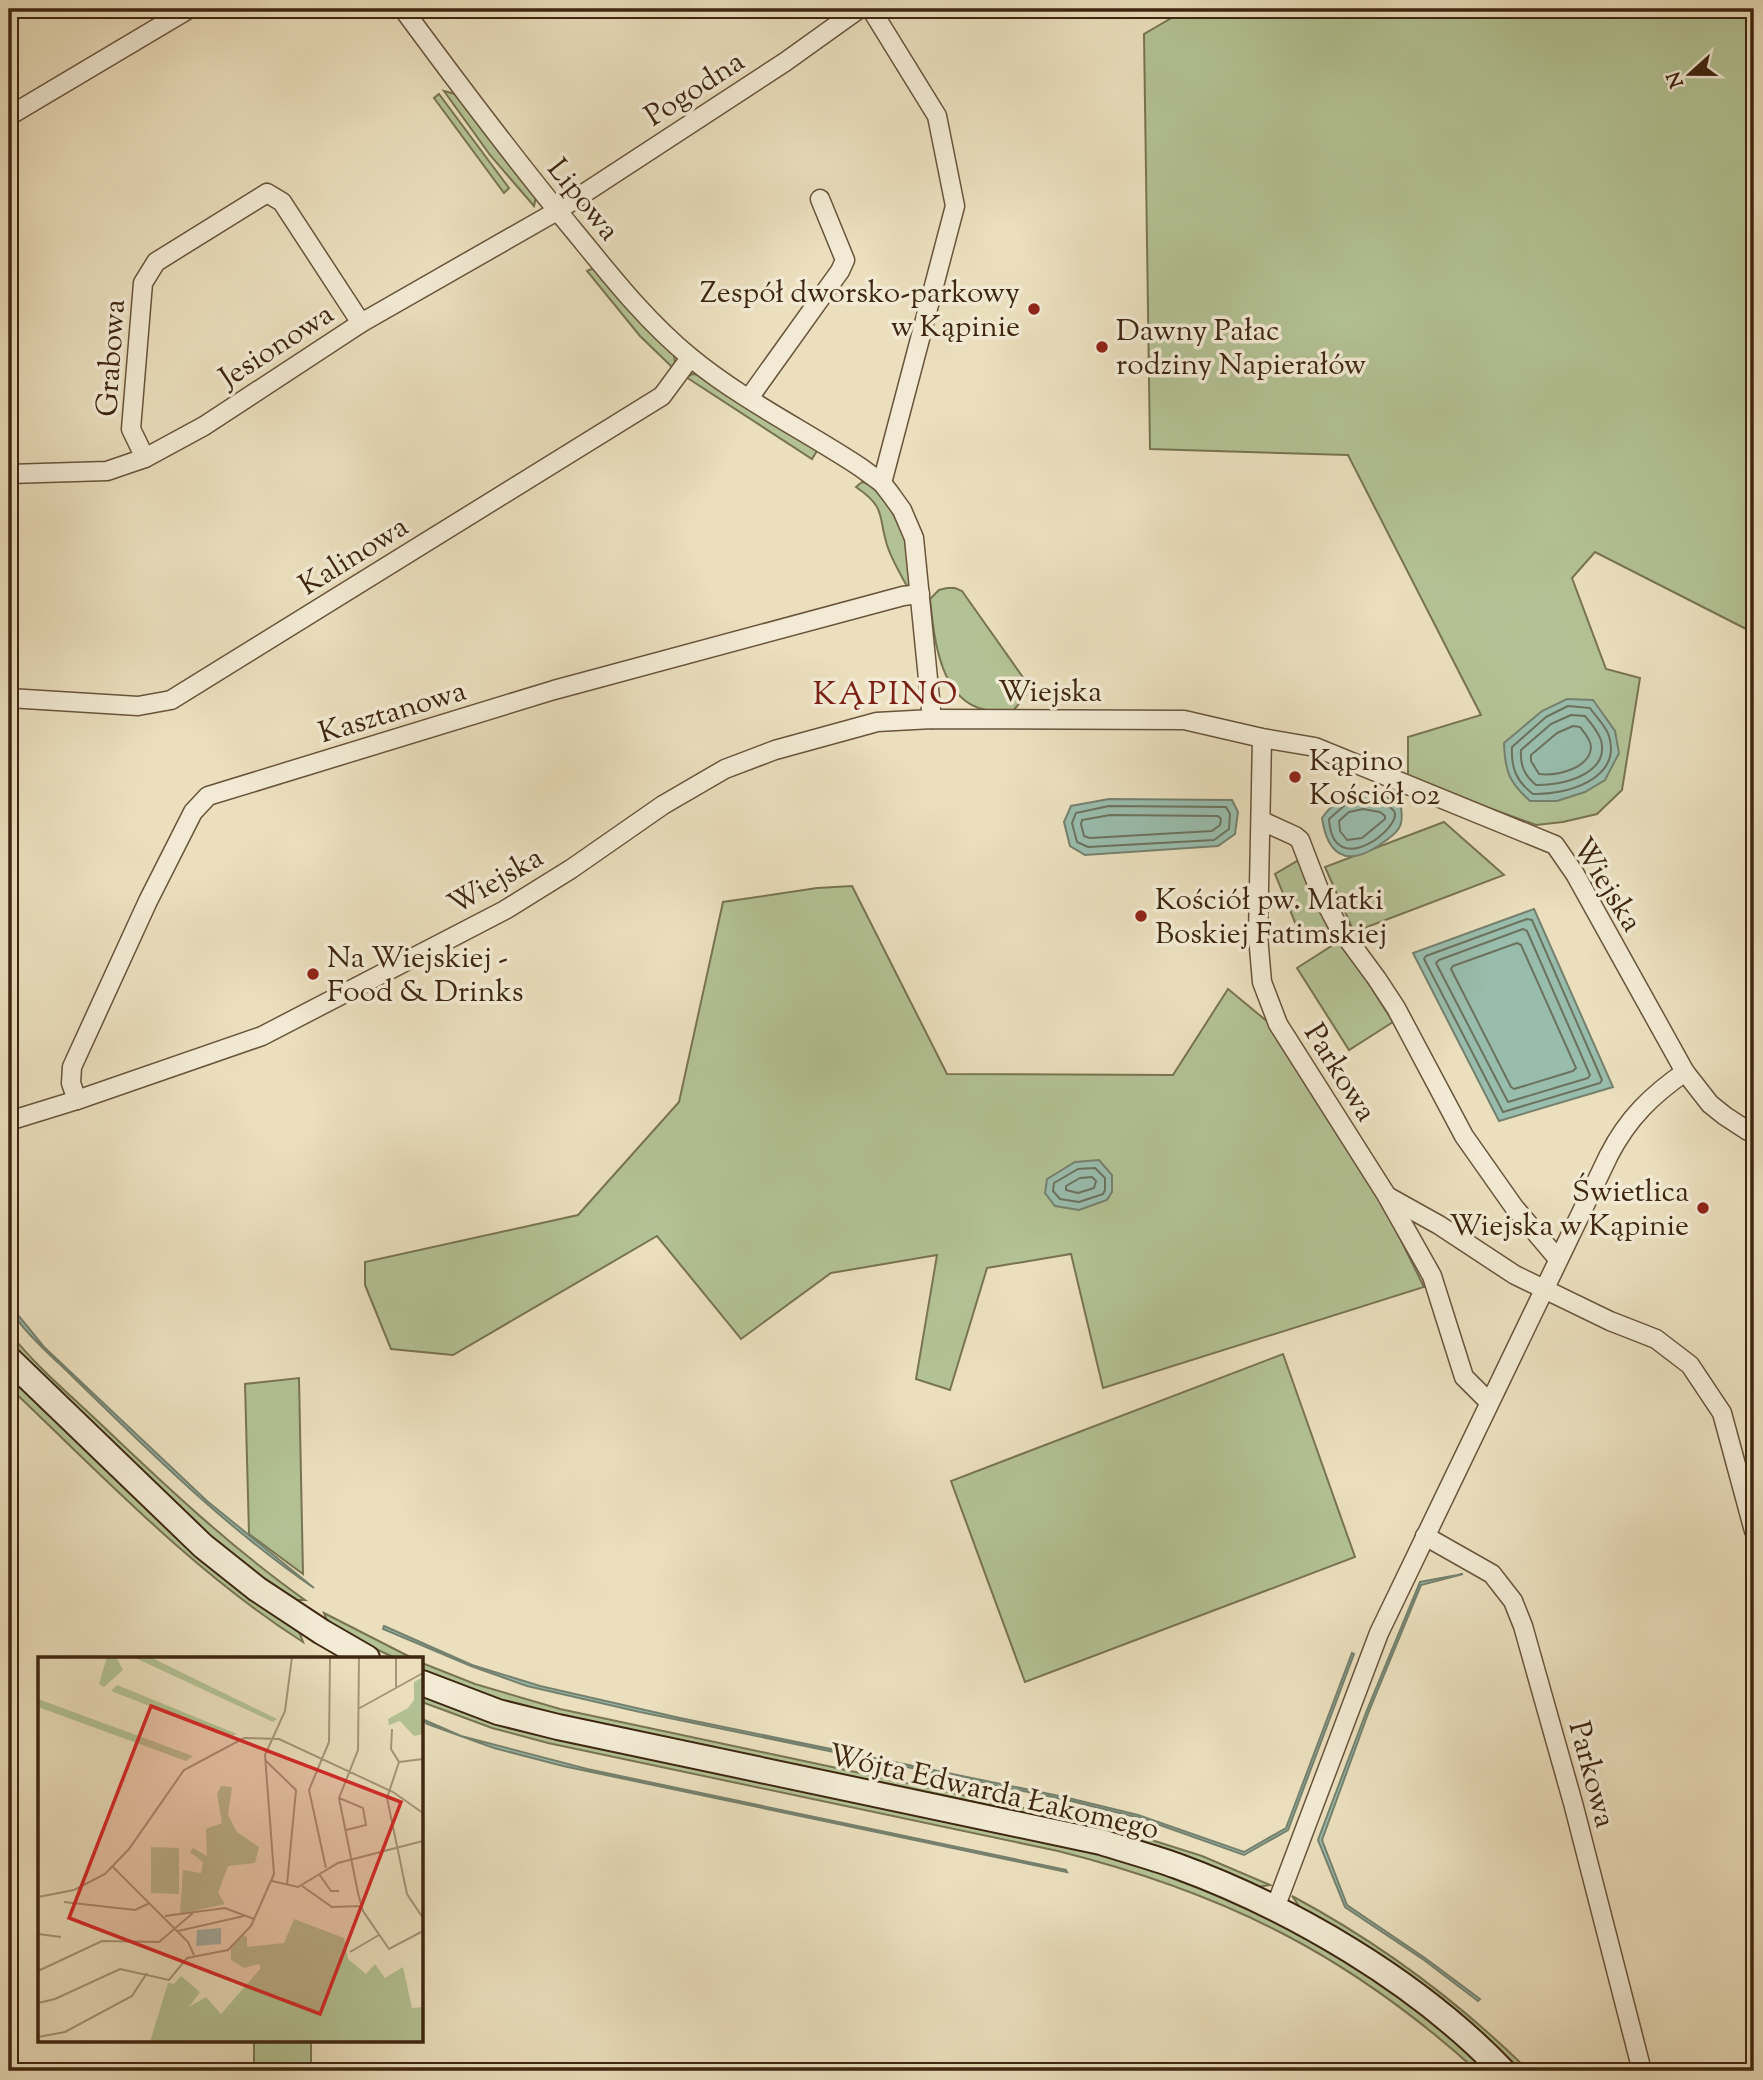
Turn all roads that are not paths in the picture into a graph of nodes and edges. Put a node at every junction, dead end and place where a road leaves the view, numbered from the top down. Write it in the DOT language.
graph roads {
  1 [pos="189,9"];
  2 [pos="403,9"];
  3 [pos="859,9"];
  4 [pos="871,9"];
  5 [pos="9,116"];
  6 [pos="820,199"];
  7 [pos="557,211"];
  8 [pos="361,323"];
  9 [pos="691,358"];
  10 [pos="749,398"];
  11 [pos="145,458"];
  12 [pos="9,474"];
  13 [pos="881,484"];
  14 [pos="920,594"];
  15 [pos="9,698"];
  16 [pos="932,719"];
  17 [pos="1262,738"];
  18 [pos="1262,821"];
  19 [pos="1685,1072"];
  20 [pos="77,1100"];
  21 [pos="9,1121"];
  22 [pos="1754,1132"];
  23 [pos="1387,1196"];
  24 [pos="1558,1259"];
  25 [pos="1545,1289"];
  26 [pos="9,1359"];
  27 [pos="1489,1402"];
  28 [pos="1754,1531"];
  29 [pos="1424,1536"];
  30 [pos="366,1657"];
  31 [pos="424,1684"];
  32 [pos="1275,1908"];
  33 [pos="1503,2071"];
  34 [pos="1642,2071"];
  1 -- 5 [label="street"];
  2 -- 7 [label="street, Lipowa"];
  3 -- 7 [label="street, Pogodna"];
  4 -- 13 [label="street"];
  6 -- 10 [label="street"];
  7 -- 8 [label="street, Jesionowa"];
  7 -- 9 [label="street, Lipowa"];
  8 -- 11 [label="street, Jesionowa"];
  8 -- 11 [label="street, Grabowa"];
  9 -- 10 [label="street, Lipowa"];
  9 -- 15 [label="street, Kalinowa"];
  10 -- 13 [label="street, Lipowa"];
  11 -- 12 [label="street, Jesionowa"];
  13 -- 14 [label="street, Lipowa"];
  14 -- 16 [label="street, Lipowa"];
  14 -- 20 [label="street, Kasztanowa"];
  16 -- 17 [label="street, Wiejska"];
  16 -- 20 [label="street, Wiejska"];
  17 -- 18 [label="street, Parkowa"];
  17 -- 19 [label="street, Wiejska"];
  18 -- 23 [label="street, Parkowa"];
  18 -- 24 [label="street"];
  19 -- 22 [label="street, Wiejska"];
  19 -- 24 [label="street"];
  20 -- 21 [label="street, Wiejska"];
  23 -- 25 [label="street"];
  23 -- 27 [label="street, Parkowa"];
  24 -- 25 [label="street"];
  25 -- 27 [label="street"];
  25 -- 28 [label="street"];
  26 -- 30 [label="street"];
  27 -- 29 [label="street"];
  29 -- 32 [label="street"];
  29 -- 34 [label="street, Parkowa"];
  31 -- 32 [label="street, Wójta Edwarda Łakomego"];
  32 -- 33 [label="street, Wójta Edwarda Łakomego"];
}
